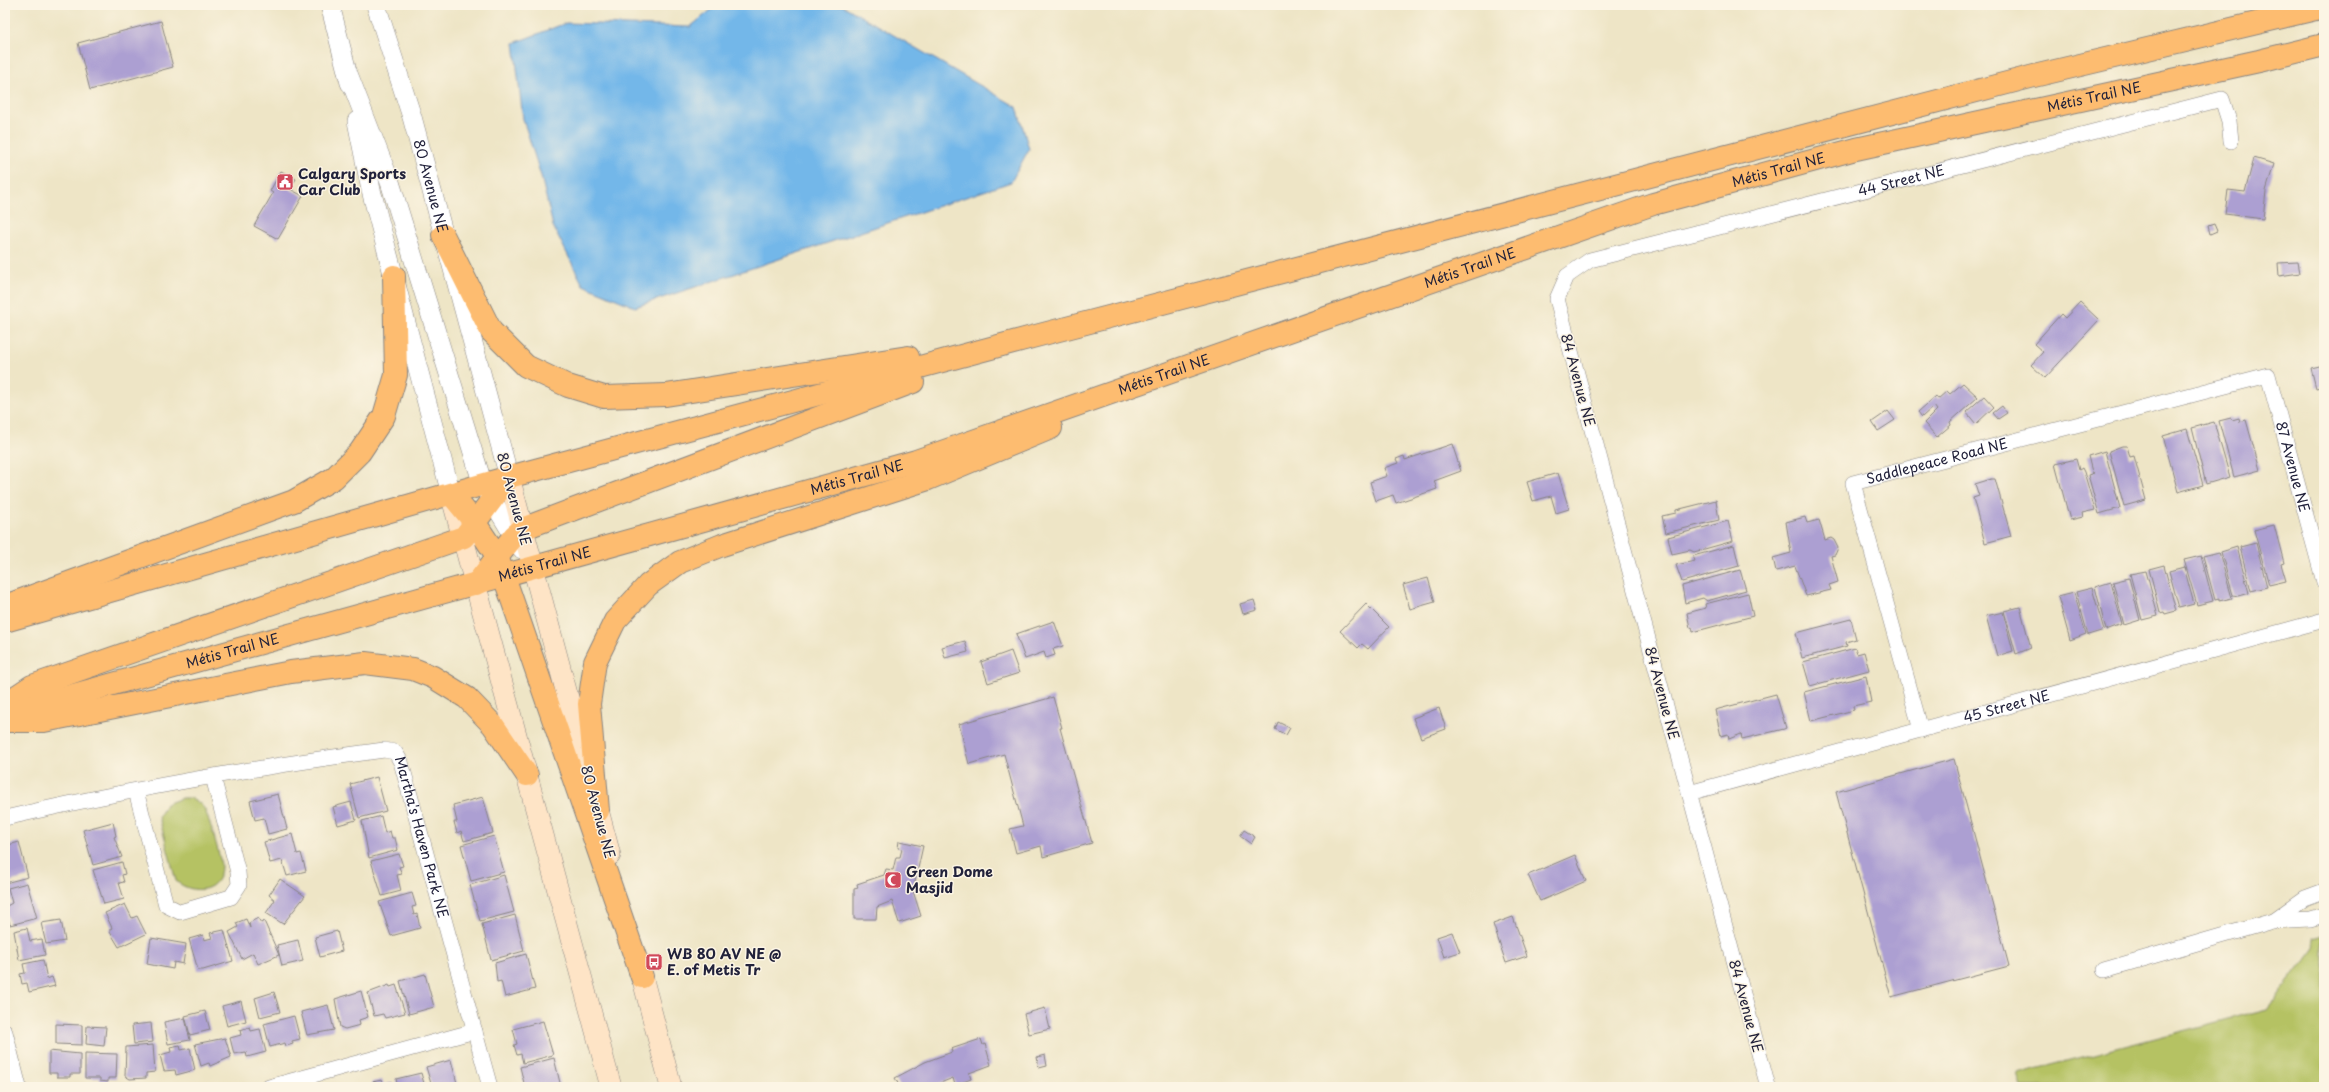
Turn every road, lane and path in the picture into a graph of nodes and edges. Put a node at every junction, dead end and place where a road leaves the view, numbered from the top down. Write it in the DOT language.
graph roads {
  1 [pos="330,5"];
  2 [pos="376,5"];
  3 [pos="2324,7"];
  4 [pos="2324,45"];
  5 [pos="347,71"];
  6 [pos="2231,141"];
  7 [pos="443,235"];
  8 [pos="394,276"];
  9 [pos="1557,299"];
  10 [pos="1298,327"];
  11 [pos="1032,337"];
  12 [pos="2268,375"];
  13 [pos="509,477"];
  14 [pos="488,492"];
  15 [pos="451,494"];
  16 [pos="469,530"];
  17 [pos="518,532"];
  18 [pos="500,566"];
  19 [pos="532,567"];
  20 [pos="2324,582"];
  21 [pos="476,584"];
  22 [pos="5,606"];
  23 [pos="2324,620"];
  24 [pos="5,621"];
  25 [pos="5,704"];
  26 [pos="5,714"];
  27 [pos="5,721"];
  28 [pos="1922,730"];
  29 [pos="527,774"];
  30 [pos="213,777"];
  31 [pos="136,791"];
  32 [pos="1689,794"];
  33 [pos="598,811"];
  34 [pos="5,818"];
  35 [pos="2324,891"];
  36 [pos="2324,915"];
  37 [pos="2273,921"];
  38 [pos="2104,970"];
  39 [pos="642,976"];
  40 [pos="475,1031"];
  41 [pos="5,1032"];
  42 [pos="19,1087"];
  43 [pos="269,1087"];
  44 [pos="490,1087"];
  45 [pos="611,1087"];
  46 [pos="671,1087"];
  47 [pos="1768,1087"];
  1 -- 5 [label="street"];
  2 -- 7 [label="street, 80 Avenue NE"];
  3 -- 11 [label="main road, Métis Trail NE"];
  4 -- 10 [label="main road, Métis Trail NE"];
  5 -- 8 [label="street"];
  5 -- 14 [label="street"];
  6 -- 9 [label="street, 44 Street NE"];
  7 -- 11 [label="main road"];
  7 -- 13 [label="street, 80 Avenue NE"];
  8 -- 15 [label="street"];
  8 -- 22 [label="main road"];
  9 -- 32 [label="street, 84 Avenue NE"];
  10 -- 19 [label="main road, Métis Trail NE"];
  10 -- 33 [label="main road"];
  11 -- 13 [label="main road, Métis Trail NE"];
  11 -- 17 [label="main road"];
  12 -- 20 [label="street, 87 Avenue NE"];
  12 -- 28 [label="street, Saddlepeace Road NE"];
  13 -- 14 [label="main road"];
  13 -- 17 [label="main road, 80 Avenue NE"];
  14 -- 15 [label="main road"];
  14 -- 16 [label="main road"];
  14 -- 17 [label="street"];
  15 -- 16 [label="main road"];
  15 -- 24 [label="main road"];
  16 -- 18 [label="main road"];
  16 -- 21 [label="main road"];
  16 -- 25 [label="main road"];
  17 -- 18 [label="main road"];
  17 -- 19 [label="main road, 80 Avenue NE"];
  18 -- 19 [label="main road, Métis Trail NE"];
  18 -- 21 [label="main road"];
  18 -- 39 [label="main road"];
  19 -- 33 [label="main road, 80 Avenue NE"];
  21 -- 26 [label="main road, Métis Trail NE"];
  21 -- 29 [label="main road"];
  23 -- 28 [label="street, 45 Street NE"];
  27 -- 29 [label="main road"];
  28 -- 32 [label="street, 45 Street NE"];
  29 -- 45 [label="main road"];
  30 -- 31 [label="street, Martha's Haven Park NE"];
  30 -- 31 [label="street"];
  30 -- 40 [label="street, Martha's Haven Park NE"];
  31 -- 34 [label="street, Martha's Haven Park NE"];
  32 -- 47 [label="street, 84 Avenue NE"];
  33 -- 39 [label="main road, 80 Avenue NE"];
  35 -- 37 [label="street"];
  36 -- 37 [label="street"];
  37 -- 38 [label="street"];
  39 -- 46 [label="main road, 80 Avenue NE"];
  40 -- 43 [label="street"];
  40 -- 44 [label="street"];
  41 -- 42 [label="street"];
}
